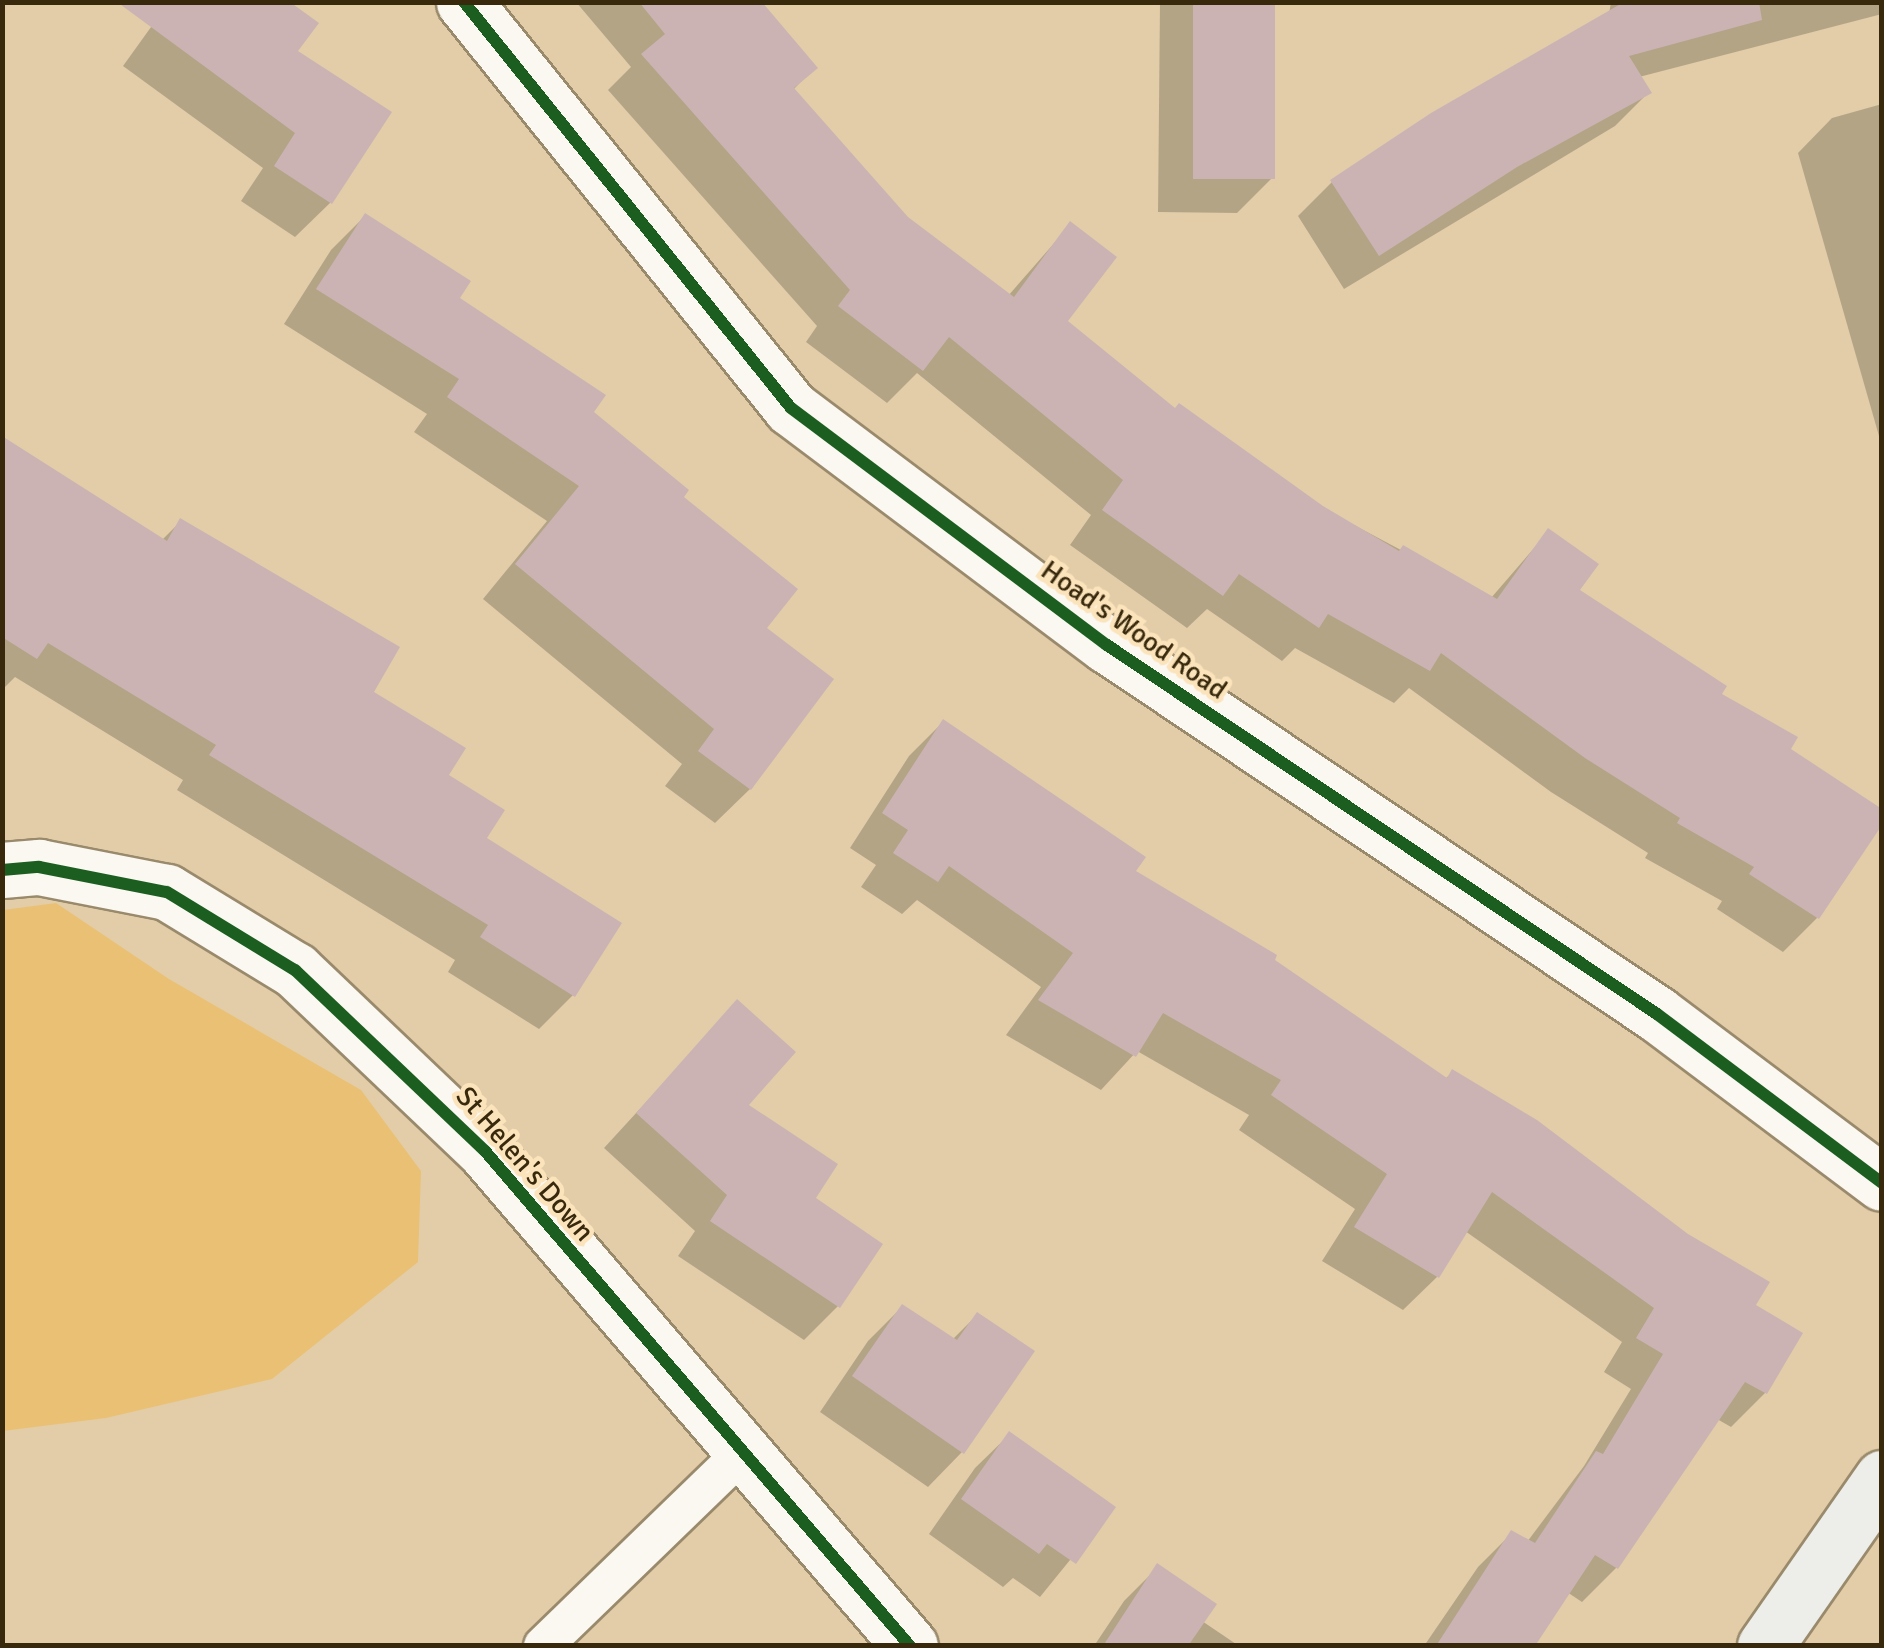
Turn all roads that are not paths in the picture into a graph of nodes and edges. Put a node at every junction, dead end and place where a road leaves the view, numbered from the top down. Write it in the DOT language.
graph roads {
  1 [pos="464,2"];
  2 [pos="2,870"];
  3 [pos="1882,1183"];
  4 [pos="742,1453"];
  5 [pos="1882,1478"];
  6 [pos="542,1646"];
  7 [pos="910,1646"];
  8 [pos="1765,1646"];
  1 -- 3 [label="street, Hoad's Wood Road"];
  2 -- 4 [label="street, St Helen's Down"];
  4 -- 6 [label="lane"];
  4 -- 7 [label="street, St Helen's Down"];
  5 -- 8 [label="street"];
}
